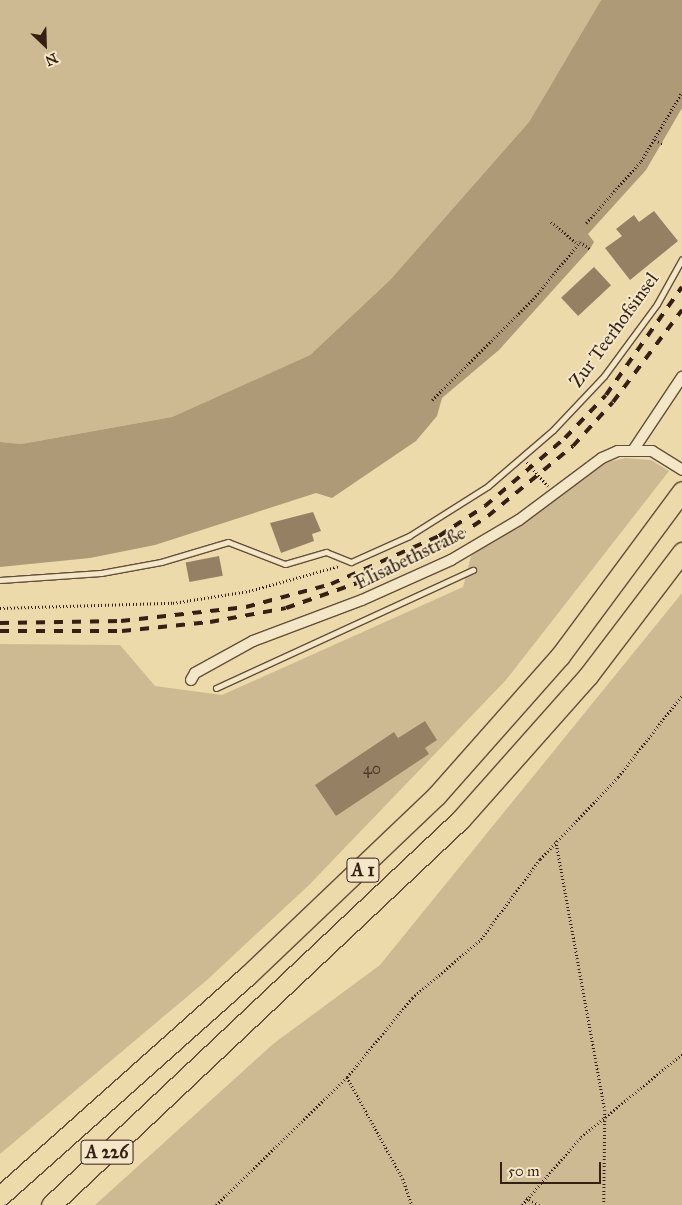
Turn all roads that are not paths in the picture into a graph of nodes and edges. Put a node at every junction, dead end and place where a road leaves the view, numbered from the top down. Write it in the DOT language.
graph roads {
  1 [pos="682,259"];
  2 [pos="682,376"];
  3 [pos="634,449"];
  4 [pos="682,470"];
  5 [pos="680,495"];
  6 [pos="682,552"];
  7 [pos="473,570"];
  8 [pos="0,580"];
  9 [pos="191,680"];
  10 [pos="216,688"];
  11 [pos="162,1100"];
  12 [pos="0,1196"];
  13 [pos="41,1205"];
  14 [pos="51,1205"];
  1 -- 8 [label="lane, Zur Teerhofsinsel"];
  2 -- 3 [label="street"];
  3 -- 4 [label="street, Elisabethstraße"];
  3 -- 9 [label="street, Elisabethstraße"];
  5 -- 12 [label="highway, A 1"];
  6 -- 11 [label="highway, A 1"];
  7 -- 10 [label="lane"];
  11 -- 13 [label="highway, A 1"];
  11 -- 14 [label="highway, A 226"];
}
